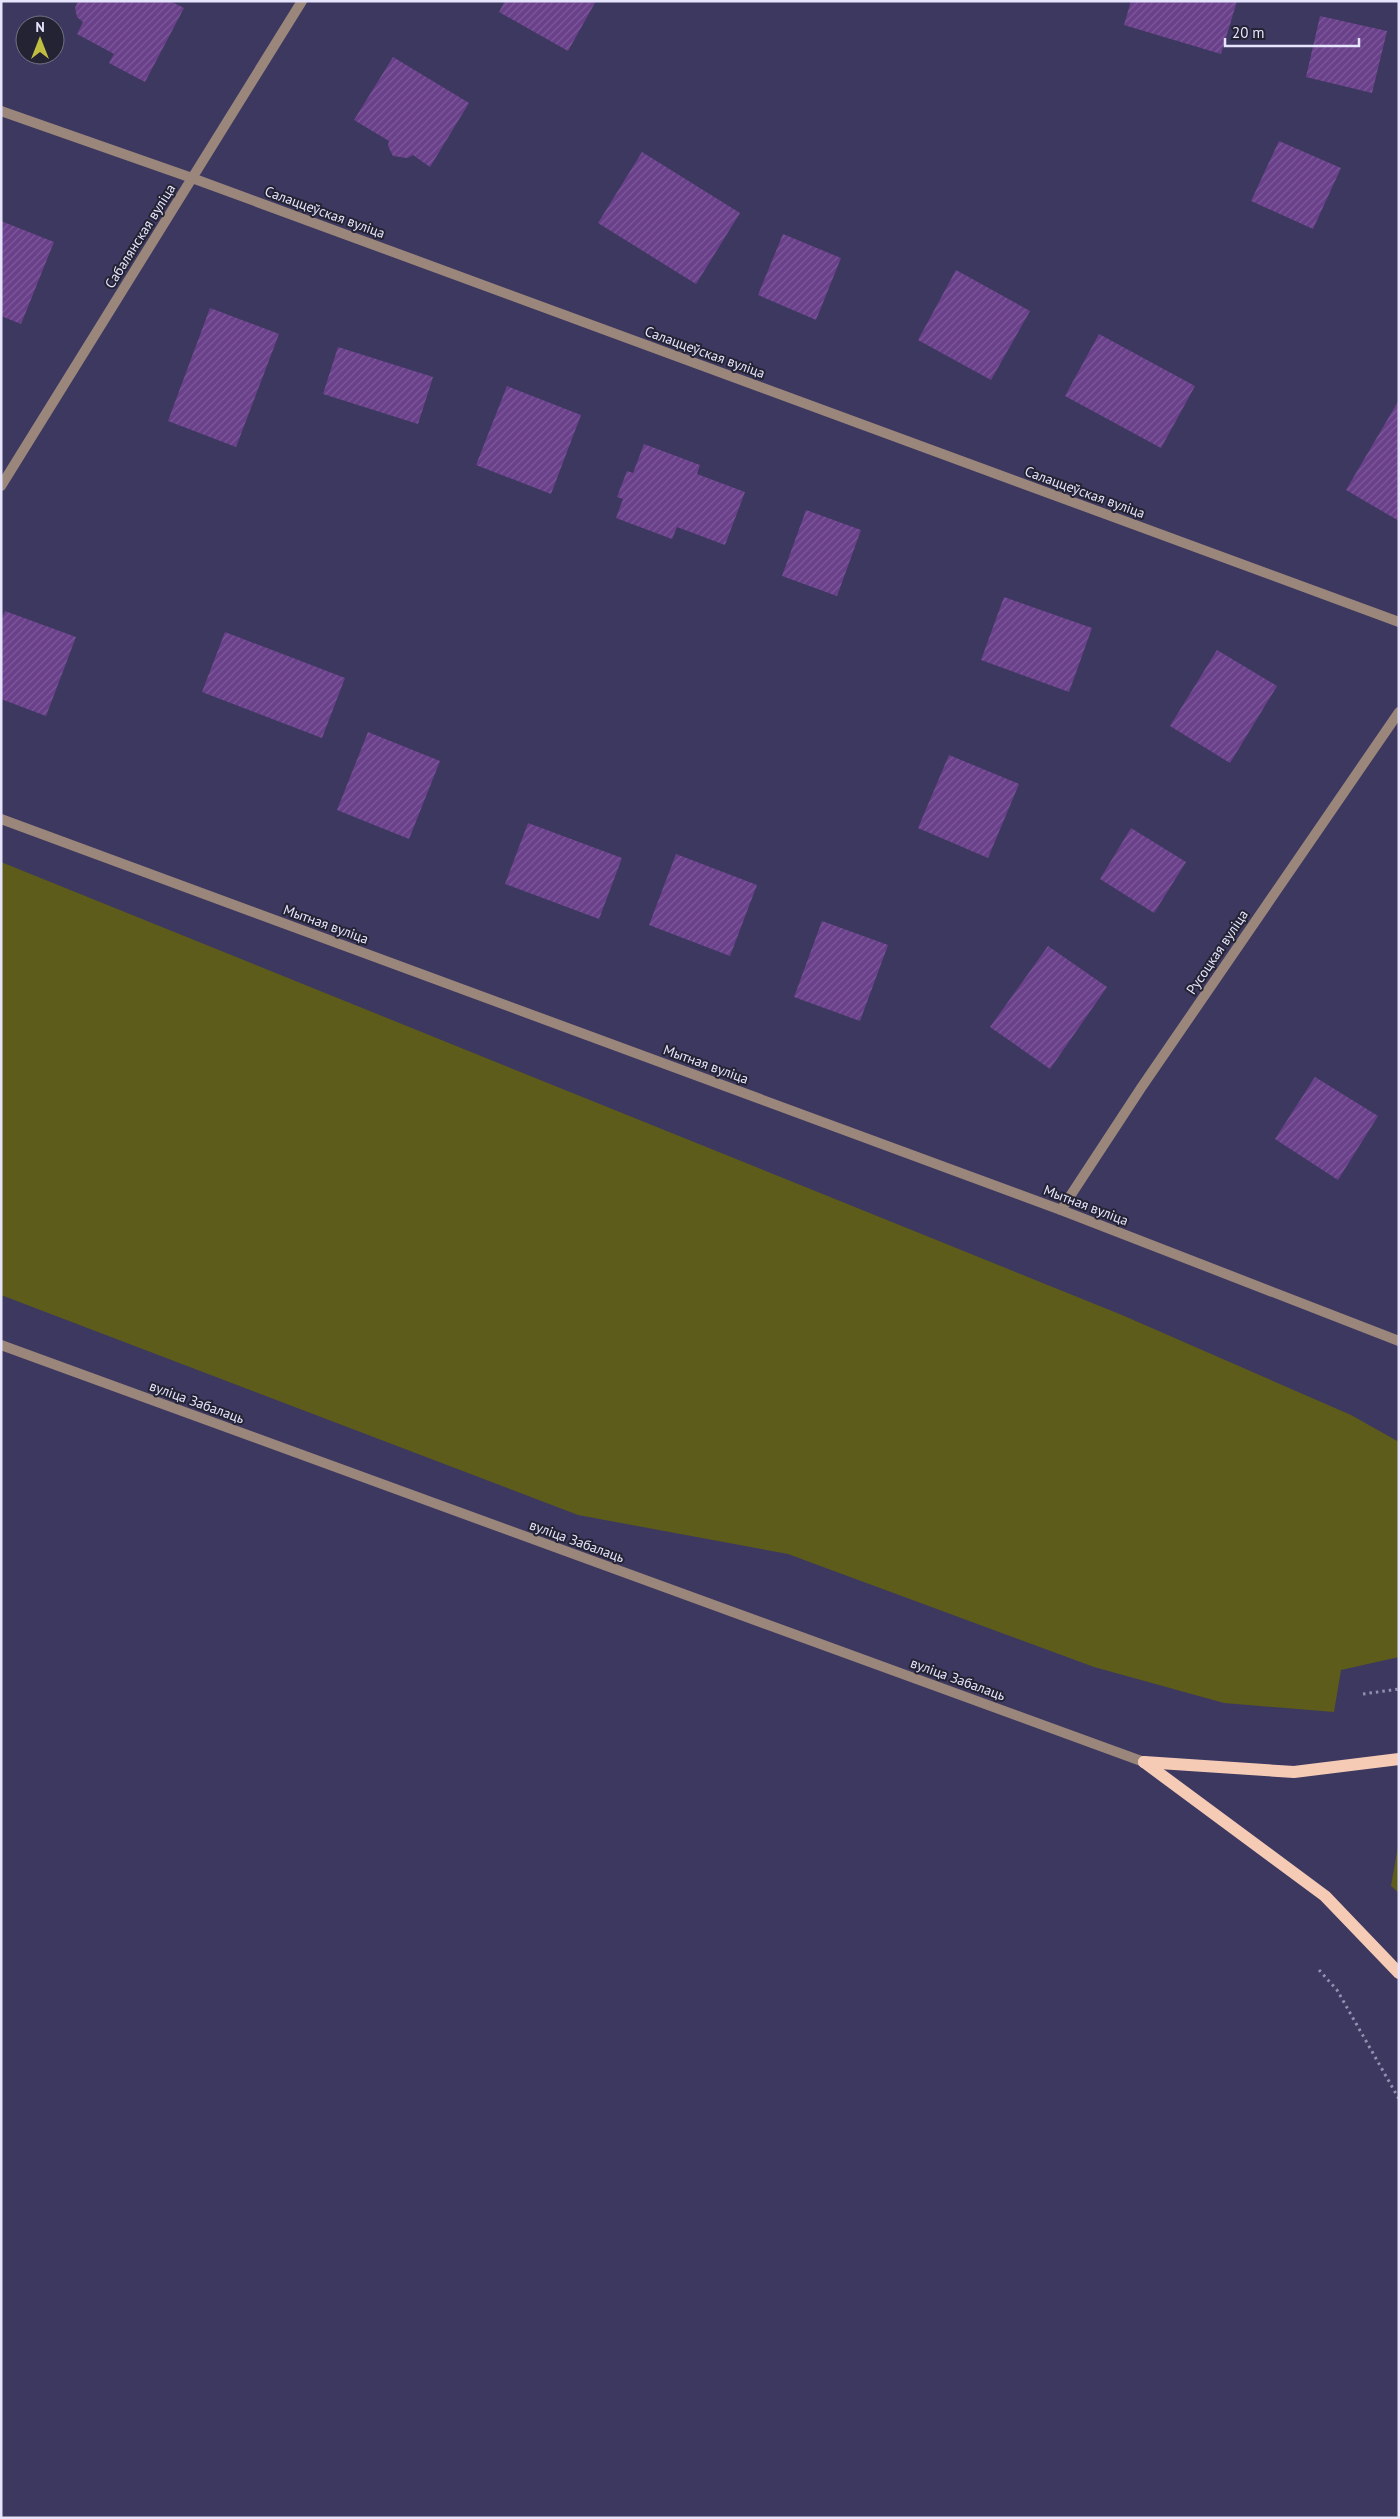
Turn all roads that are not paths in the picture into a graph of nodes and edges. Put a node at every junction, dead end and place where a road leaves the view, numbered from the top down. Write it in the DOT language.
graph roads {
  1 [pos="302,1"];
  2 [pos="1,111"];
  3 [pos="192,178"];
  4 [pos="1,486"];
  5 [pos="1399,622"];
  6 [pos="1399,712"];
  7 [pos="1,819"];
  8 [pos="1061,1210"];
  9 [pos="1399,1341"];
  10 [pos="1,1345"];
  11 [pos="1399,1759"];
  12 [pos="1144,1762"];
  13 [pos="1399,1972"];
  1 -- 3 [label="street, Сабалянская вуліца"];
  2 -- 3 [label="street, Салаццеўская вуліца"];
  3 -- 4 [label="street, Сабалянская вуліца"];
  3 -- 5 [label="street, Салаццеўская вуліца"];
  6 -- 8 [label="street, Русоцкая вуліца"];
  7 -- 8 [label="street, Мытная вуліца"];
  8 -- 9 [label="street, Мытная вуліца"];
  10 -- 12 [label="street, вуліца Забалаць"];
  11 -- 12 [label="main road"];
  12 -- 13 [label="main road"];
}
